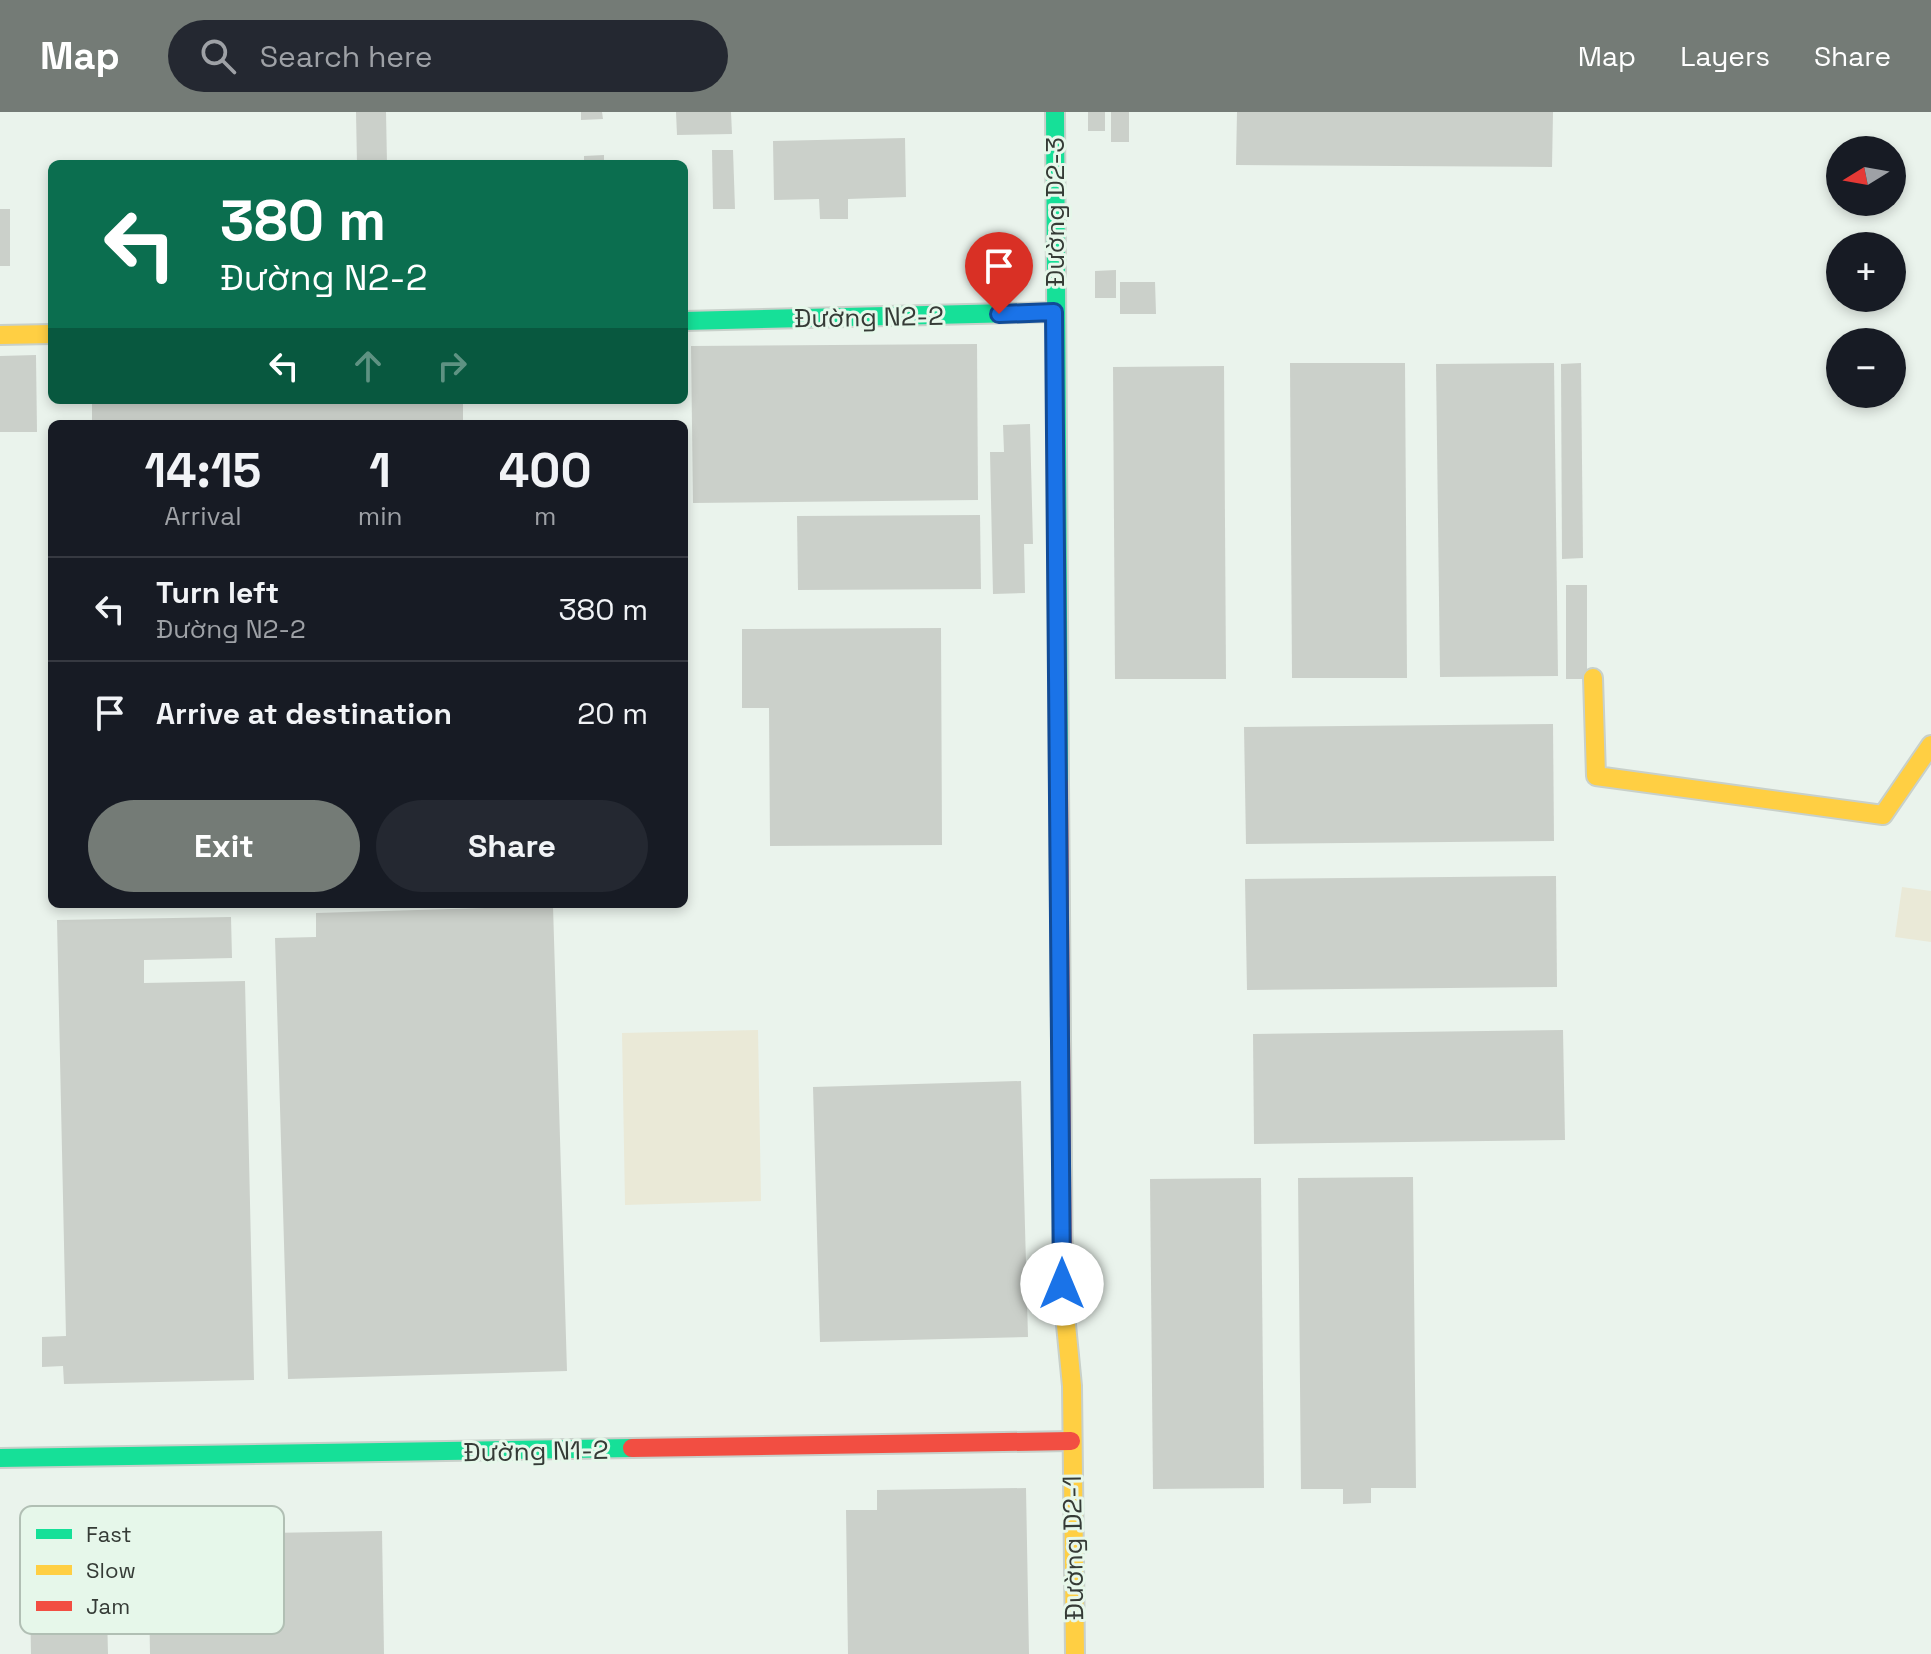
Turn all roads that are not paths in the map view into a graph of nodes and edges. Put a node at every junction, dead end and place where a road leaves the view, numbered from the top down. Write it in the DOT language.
graph roads {
  1 [pos="1055,112"];
  2 [pos="1054,312"];
  3 [pos="688,321"];
  4 [pos="48,334"];
  5 [pos="0,335"];
  6 [pos="1593,678"];
  7 [pos="1931,745"];
  8 [pos="1071,1441"];
  9 [pos="0,1458"];
  10 [pos="1075,1654"];
  1 -- 2 [label="street, Đường D2-3"];
  2 -- 3 [label="street, Đường N2-2"];
  2 -- 8 [label="street, Đường D2-3"];
  4 -- 5 [label="street"];
  6 -- 7 [label="street"];
  8 -- 9 [label="street, Đường N1-2"];
  8 -- 10 [label="street, Đường D2-1"];
}
